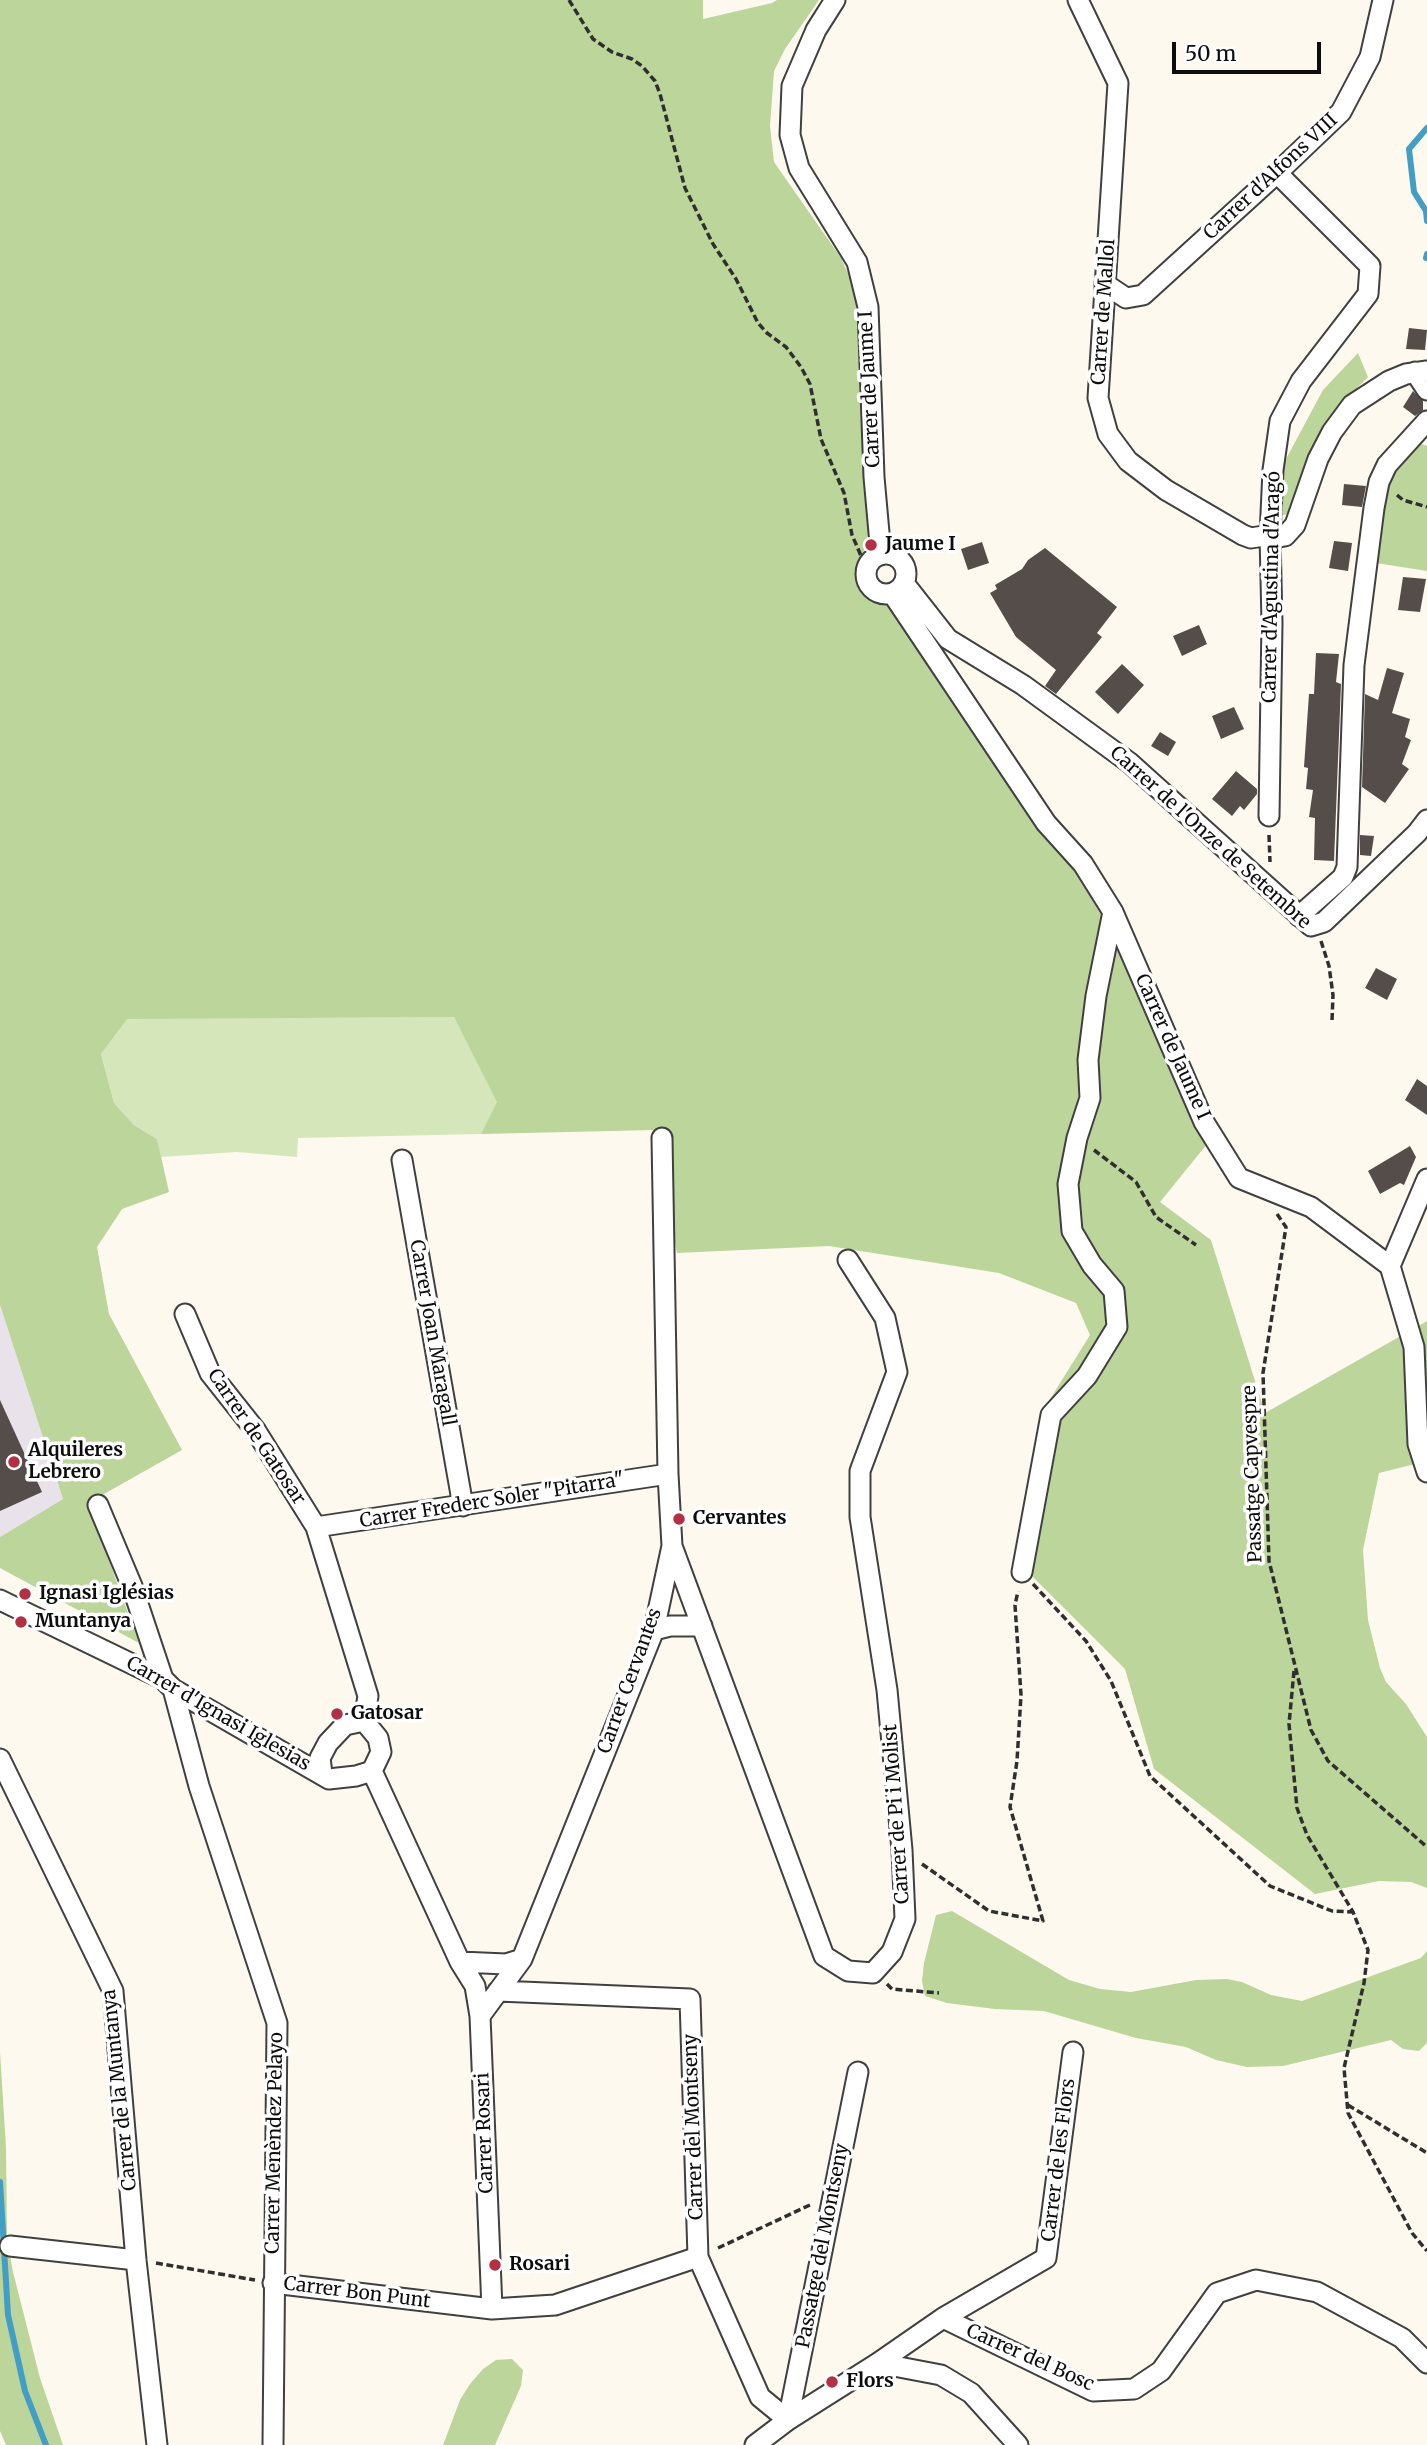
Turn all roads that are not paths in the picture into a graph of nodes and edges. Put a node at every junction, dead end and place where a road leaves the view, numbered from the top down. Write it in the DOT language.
graph roads {
  1 [pos="835,0"];
  2 [pos="1383,0"];
  3 [pos="1084,2"];
  4 [pos="1277,173"];
  5 [pos="1105,284"];
  6 [pos="1421,371"];
  7 [pos="1427,390"];
  8 [pos="1427,421"];
  9 [pos="1270,536"];
  10 [pos="875,560"];
  11 [pos="898,588"];
  12 [pos="1269,816"];
  13 [pos="1427,820"];
  14 [pos="1113,912"];
  15 [pos="1305,921"];
  16 [pos="662,1138"];
  17 [pos="402,1160"];
  18 [pos="1427,1179"];
  19 [pos="848,1260"];
  20 [pos="1390,1266"];
  21 [pos="184,1314"];
  22 [pos="1427,1472"];
  23 [pos="668,1474"];
  24 [pos="98,1505"];
  25 [pos="463,1506"];
  26 [pos="316,1527"];
  27 [pos="672,1546"];
  28 [pos="1022,1572"];
  29 [pos="0,1600"];
  30 [pos="702,1626"];
  31 [pos="654,1630"];
  32 [pos="168,1684"];
  33 [pos="363,1721"];
  34 [pos="0,1759"];
  35 [pos="372,1771"];
  36 [pos="322,1774"];
  37 [pos="522,1959"];
  38 [pos="460,1962"];
  39 [pos="498,1991"];
  40 [pos="480,2016"];
  41 [pos="1073,2052"];
  42 [pos="858,2072"];
  43 [pos="10,2246"];
  44 [pos="698,2257"];
  45 [pos="136,2260"];
  46 [pos="273,2283"];
  47 [pos="492,2309"];
  48 [pos="943,2318"];
  49 [pos="1427,2363"];
  50 [pos="878,2364"];
  51 [pos="788,2420"];
  52 [pos="157,2445"];
  53 [pos="273,2445"];
  54 [pos="755,2445"];
  55 [pos="1018,2445"];
  1 -- 10 [label="street, Carrer de Jaume I"];
  2 -- 4 [label="street, Carrer d'Alfons VIII"];
  3 -- 5 [label="street, Carrer de Mallol"];
  4 -- 5 [label="street, Carrer d'Alfons VIII"];
  4 -- 9 [label="street, Carrer d'Agustina d'Aragó"];
  5 -- 9 [label="street, Carrer de Mallol"];
  6 -- 7 [label="street"];
  6 -- 9 [label="street"];
  8 -- 15 [label="street"];
  9 -- 12 [label="street, Carrer d'Agustina d'Aragó"];
  10 -- 11 [label="street, Carrer de Jaume I"];
  10 -- 11 [label="street, Carrer de Jaume I"];
  11 -- 14 [label="street, Carrer de Jaume I"];
  11 -- 15 [label="street, Carrer de l'Onze de Setembre"];
  13 -- 15 [label="street"];
  14 -- 20 [label="street, Carrer de Jaume I"];
  14 -- 28 [label="street"];
  16 -- 23 [label="street, Carrer Cervantes"];
  17 -- 25 [label="street, Carrer Joan Maragall"];
  18 -- 20 [label="street"];
  19 -- 30 [label="street, Carrer de Pi i Molist"];
  20 -- 22 [label="street"];
  21 -- 26 [label="street, Carrer de Gatosar"];
  23 -- 25 [label="street, Carrer Frederc Soler \"Pitarra\""];
  23 -- 27 [label="street, Carrer Cervantes"];
  24 -- 32 [label="street, Carrer Menèndez Pelayo"];
  25 -- 26 [label="street, Carrer Frederc Soler \"Pitarra\""];
  26 -- 33 [label="street, Carrer de Gatosar"];
  27 -- 30 [label="street"];
  27 -- 31 [label="street, Carrer Cervantes"];
  29 -- 32 [label="street, Carrer d'Ignasi Iglesias"];
  30 -- 31 [label="street"];
  31 -- 37 [label="street, Carrer Cervantes"];
  32 -- 36 [label="street, Carrer d'Ignasi Iglesias"];
  32 -- 46 [label="street, Carrer Menèndez Pelayo"];
  33 -- 35 [label="street"];
  33 -- 36 [label="street"];
  34 -- 45 [label="street, Carrer de la Muntanya"];
  35 -- 36 [label="street"];
  35 -- 38 [label="street"];
  37 -- 38 [label="street"];
  37 -- 39 [label="street, Carrer Cervantes"];
  38 -- 40 [label="street, Carrer Rosari"];
  39 -- 40 [label="street, Carrer Cervantes"];
  39 -- 44 [label="street, Carrer del Montseny"];
  40 -- 47 [label="street, Carrer Rosari"];
  41 -- 48 [label="street, Carrer de les Flors"];
  42 -- 51 [label="street, Passatge del Montseny"];
  43 -- 45 [label="street"];
  44 -- 47 [label="street, Carrer Bon Punt"];
  44 -- 51 [label="street, Carrer del Montseny"];
  45 -- 52 [label="street, Carrer de la Muntanya"];
  46 -- 47 [label="street, Carrer Bon Punt"];
  46 -- 53 [label="street, Carrer Menèndez Pelayo"];
  48 -- 49 [label="street, Carrer del Bosc"];
  48 -- 50 [label="street, Carrer de les Flors"];
  50 -- 51 [label="street, Carrer de les Flors"];
  50 -- 55 [label="street"];
  51 -- 54 [label="street, Carrer de les Flors"];
}
